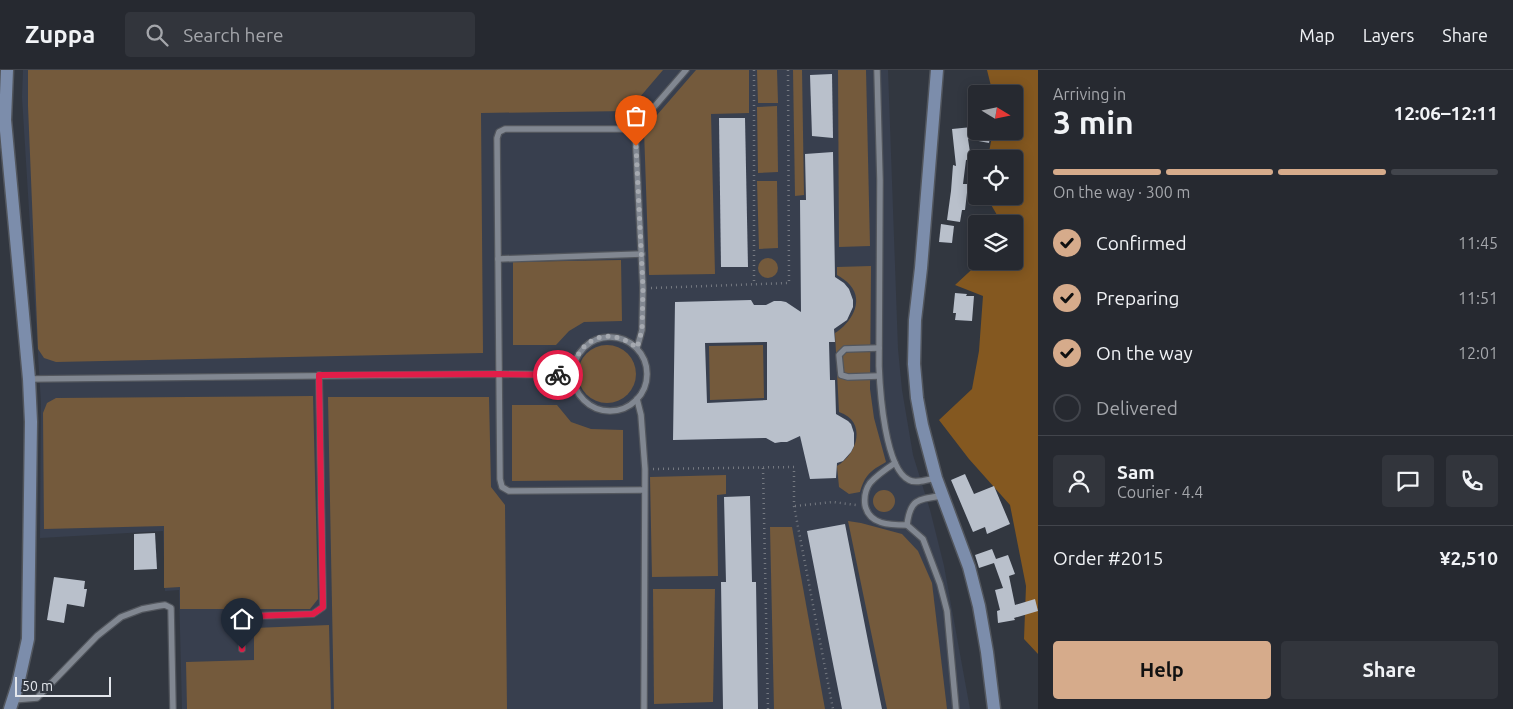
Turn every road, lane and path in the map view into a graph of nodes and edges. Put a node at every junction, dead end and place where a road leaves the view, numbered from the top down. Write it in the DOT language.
graph roads {
  1 [pos="6,70"];
  2 [pos="686,70"];
  3 [pos="754,70"];
  4 [pos="788,70"];
  5 [pos="877,70"];
  6 [pos="937,70"];
  7 [pos="635,129"];
  8 [pos="642,254"];
  9 [pos="498,259"];
  10 [pos="754,285"];
  11 [pos="643,288"];
  12 [pos="637,348"];
  13 [pos="879,348"];
  14 [pos="499,374"];
  15 [pos="319,375"];
  16 [pos="572,375"];
  17 [pos="879,376"];
  18 [pos="29,379"];
  19 [pos="637,399"];
  20 [pos="895,463"];
  21 [pos="763,468"];
  22 [pos="644,469"];
  23 [pos="936,478"];
  24 [pos="644,490"];
  25 [pos="942,496"];
  26 [pos="794,506"];
  27 [pos="865,506"];
  28 [pos="907,526"];
  29 [pos="242,649"];
  30 [pos="11,705"];
  31 [pos="173,709"];
  32 [pos="644,709"];
  33 [pos="768,709"];
  34 [pos="833,709"];
  35 [pos="956,709"];
  36 [pos="994,709"];
  1 -- 18 [label="street"];
  2 -- 7 [label="lane"];
  3 -- 10 [label="path"];
  4 -- 10 [label="path"];
  5 -- 13 [label="lane"];
  6 -- 23 [label="street"];
  7 -- 8 [label="lane"];
  7 -- 9 [label="lane"];
  8 -- 9 [label="lane"];
  8 -- 11 [label="lane"];
  9 -- 14 [label="lane"];
  10 -- 11 [label="path"];
  11 -- 12 [label="lane"];
  12 -- 16 [label="lane"];
  12 -- 19 [label="lane"];
  13 -- 17 [label="lane"];
  13 -- 17 [label="lane"];
  14 -- 15 [label="lane"];
  14 -- 16 [label="lane"];
  14 -- 24 [label="lane"];
  15 -- 18 [label="lane"];
  15 -- 29 [label="lane"];
  16 -- 19 [label="lane"];
  17 -- 20 [label="lane"];
  18 -- 30 [label="street"];
  19 -- 22 [label="lane"];
  20 -- 23 [label="lane"];
  20 -- 27 [label="lane"];
  21 -- 22 [label="path"];
  21 -- 26 [label="path"];
  21 -- 33 [label="path"];
  22 -- 24 [label="lane"];
  23 -- 25 [label="street"];
  24 -- 32 [label="lane"];
  25 -- 28 [label="lane"];
  25 -- 36 [label="street"];
  26 -- 27 [label="path"];
  26 -- 34 [label="path"];
  27 -- 28 [label="lane"];
  28 -- 35 [label="lane"];
  30 -- 31 [label="lane"];
}
